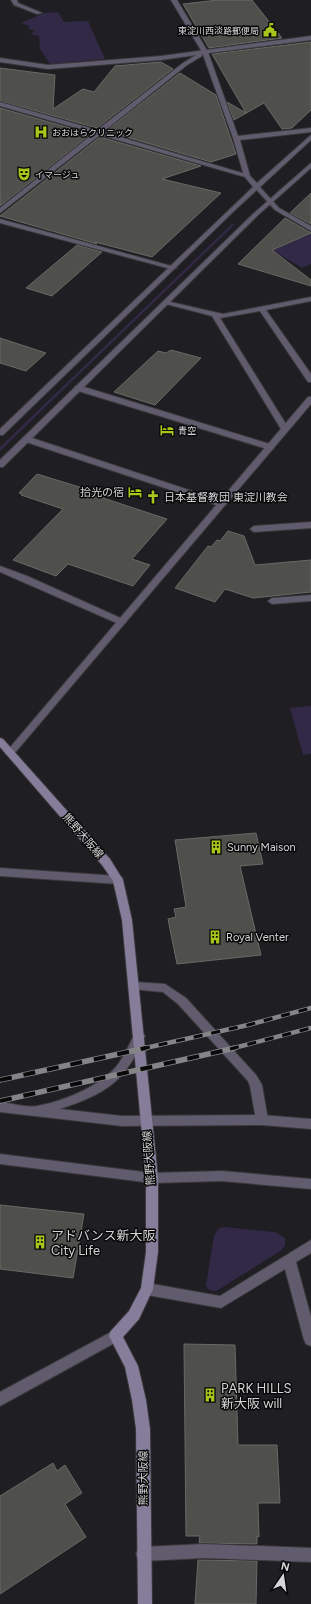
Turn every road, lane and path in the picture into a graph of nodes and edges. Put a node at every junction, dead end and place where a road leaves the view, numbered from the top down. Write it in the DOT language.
graph roads {
  1 [pos="14,0"];
  2 [pos="174,0"];
  3 [pos="39,13"];
  4 [pos="311,38"];
  5 [pos="205,52"];
  6 [pos="0,60"];
  7 [pos="0,104"];
  8 [pos="311,130"];
  9 [pos="98,133"];
  10 [pos="311,137"];
  11 [pos="236,138"];
  12 [pos="311,165"];
  13 [pos="247,176"];
  14 [pos="257,187"];
  15 [pos="270,202"];
  16 [pos="1,209"];
  17 [pos="0,221"];
  18 [pos="311,229"];
  19 [pos="173,268"];
  20 [pos="311,299"];
  21 [pos="166,303"];
  22 [pos="262,309"];
  23 [pos="215,316"];
  24 [pos="311,380"];
  25 [pos="78,388"];
  26 [pos="311,399"];
  27 [pos="285,429"];
  28 [pos="0,433"];
  29 [pos="26,440"];
  30 [pos="270,447"];
  31 [pos="0,465"];
  32 [pos="222,504"];
  33 [pos="311,525"];
  34 [pos="254,529"];
  35 [pos="0,569"];
  36 [pos="311,598"];
  37 [pos="272,601"];
  38 [pos="122,622"];
  39 [pos="0,741"];
  40 [pos="10,753"];
  41 [pos="0,872"];
  42 [pos="118,880"];
  43 [pos="135,986"];
  44 [pos="140,1036"];
  45 [pos="0,1107"];
  46 [pos="34,1111"];
  47 [pos="147,1120"];
  48 [pos="262,1120"];
  49 [pos="311,1124"];
  50 [pos="0,1159"];
  51 [pos="152,1178"];
  52 [pos="311,1184"];
  53 [pos="311,1246"];
  54 [pos="289,1260"];
  55 [pos="147,1289"];
  56 [pos="115,1336"];
  57 [pos="311,1340"];
  58 [pos="0,1399"];
  59 [pos="143,1554"];
  60 [pos="311,1555"];
  61 [pos="145,1604"];
  1 -- 3 [label="street"];
  2 -- 5 [label="street"];
  4 -- 5 [label="street"];
  5 -- 6 [label="street"];
  5 -- 9 [label="street"];
  5 -- 11 [label="street"];
  7 -- 9 [label="street"];
  8 -- 11 [label="street"];
  9 -- 13 [label="street"];
  9 -- 16 [label="street"];
  10 -- 14 [label="street"];
  11 -- 13 [label="street"];
  12 -- 15 [label="street"];
  13 -- 14 [label="street"];
  14 -- 15 [label="street"];
  14 -- 19 [label="street"];
  15 -- 18 [label="street"];
  15 -- 21 [label="street"];
  17 -- 19 [label="street"];
  19 -- 28 [label="street"];
  20 -- 22 [label="street"];
  21 -- 23 [label="street"];
  21 -- 25 [label="street"];
  22 -- 23 [label="street"];
  22 -- 24 [label="street"];
  23 -- 27 [label="street"];
  25 -- 29 [label="street"];
  25 -- 30 [label="street"];
  26 -- 27 [label="street"];
  27 -- 30 [label="street"];
  29 -- 31 [label="street"];
  29 -- 32 [label="street"];
  30 -- 32 [label="street"];
  32 -- 38 [label="street"];
  33 -- 34 [label="street"];
  35 -- 38 [label="street"];
  36 -- 37 [label="street"];
  38 -- 40 [label="street"];
  39 -- 40 [label="main road, 熊野大阪線"];
  40 -- 42 [label="main road, 熊野大阪線"];
  41 -- 42 [label="street"];
  42 -- 43 [label="main road, 熊野大阪線"];
  43 -- 44 [label="main road, 熊野大阪線"];
  43 -- 48 [label="street"];
  44 -- 46 [label="street"];
  44 -- 47 [label="main road, 熊野大阪線"];
  45 -- 46 [label="street"];
  46 -- 47 [label="street"];
  47 -- 48 [label="street"];
  47 -- 51 [label="main road, 熊野大阪線"];
  48 -- 49 [label="street"];
  50 -- 51 [label="street"];
  51 -- 52 [label="street"];
  51 -- 55 [label="main road, 熊野大阪線"];
  53 -- 54 [label="street"];
  54 -- 55 [label="street"];
  54 -- 57 [label="street"];
  55 -- 56 [label="main road, 熊野大阪線"];
  56 -- 58 [label="street"];
  56 -- 59 [label="main road, 熊野大阪線"];
  59 -- 60 [label="street"];
  59 -- 61 [label="main road, 熊野大阪線"];
}
